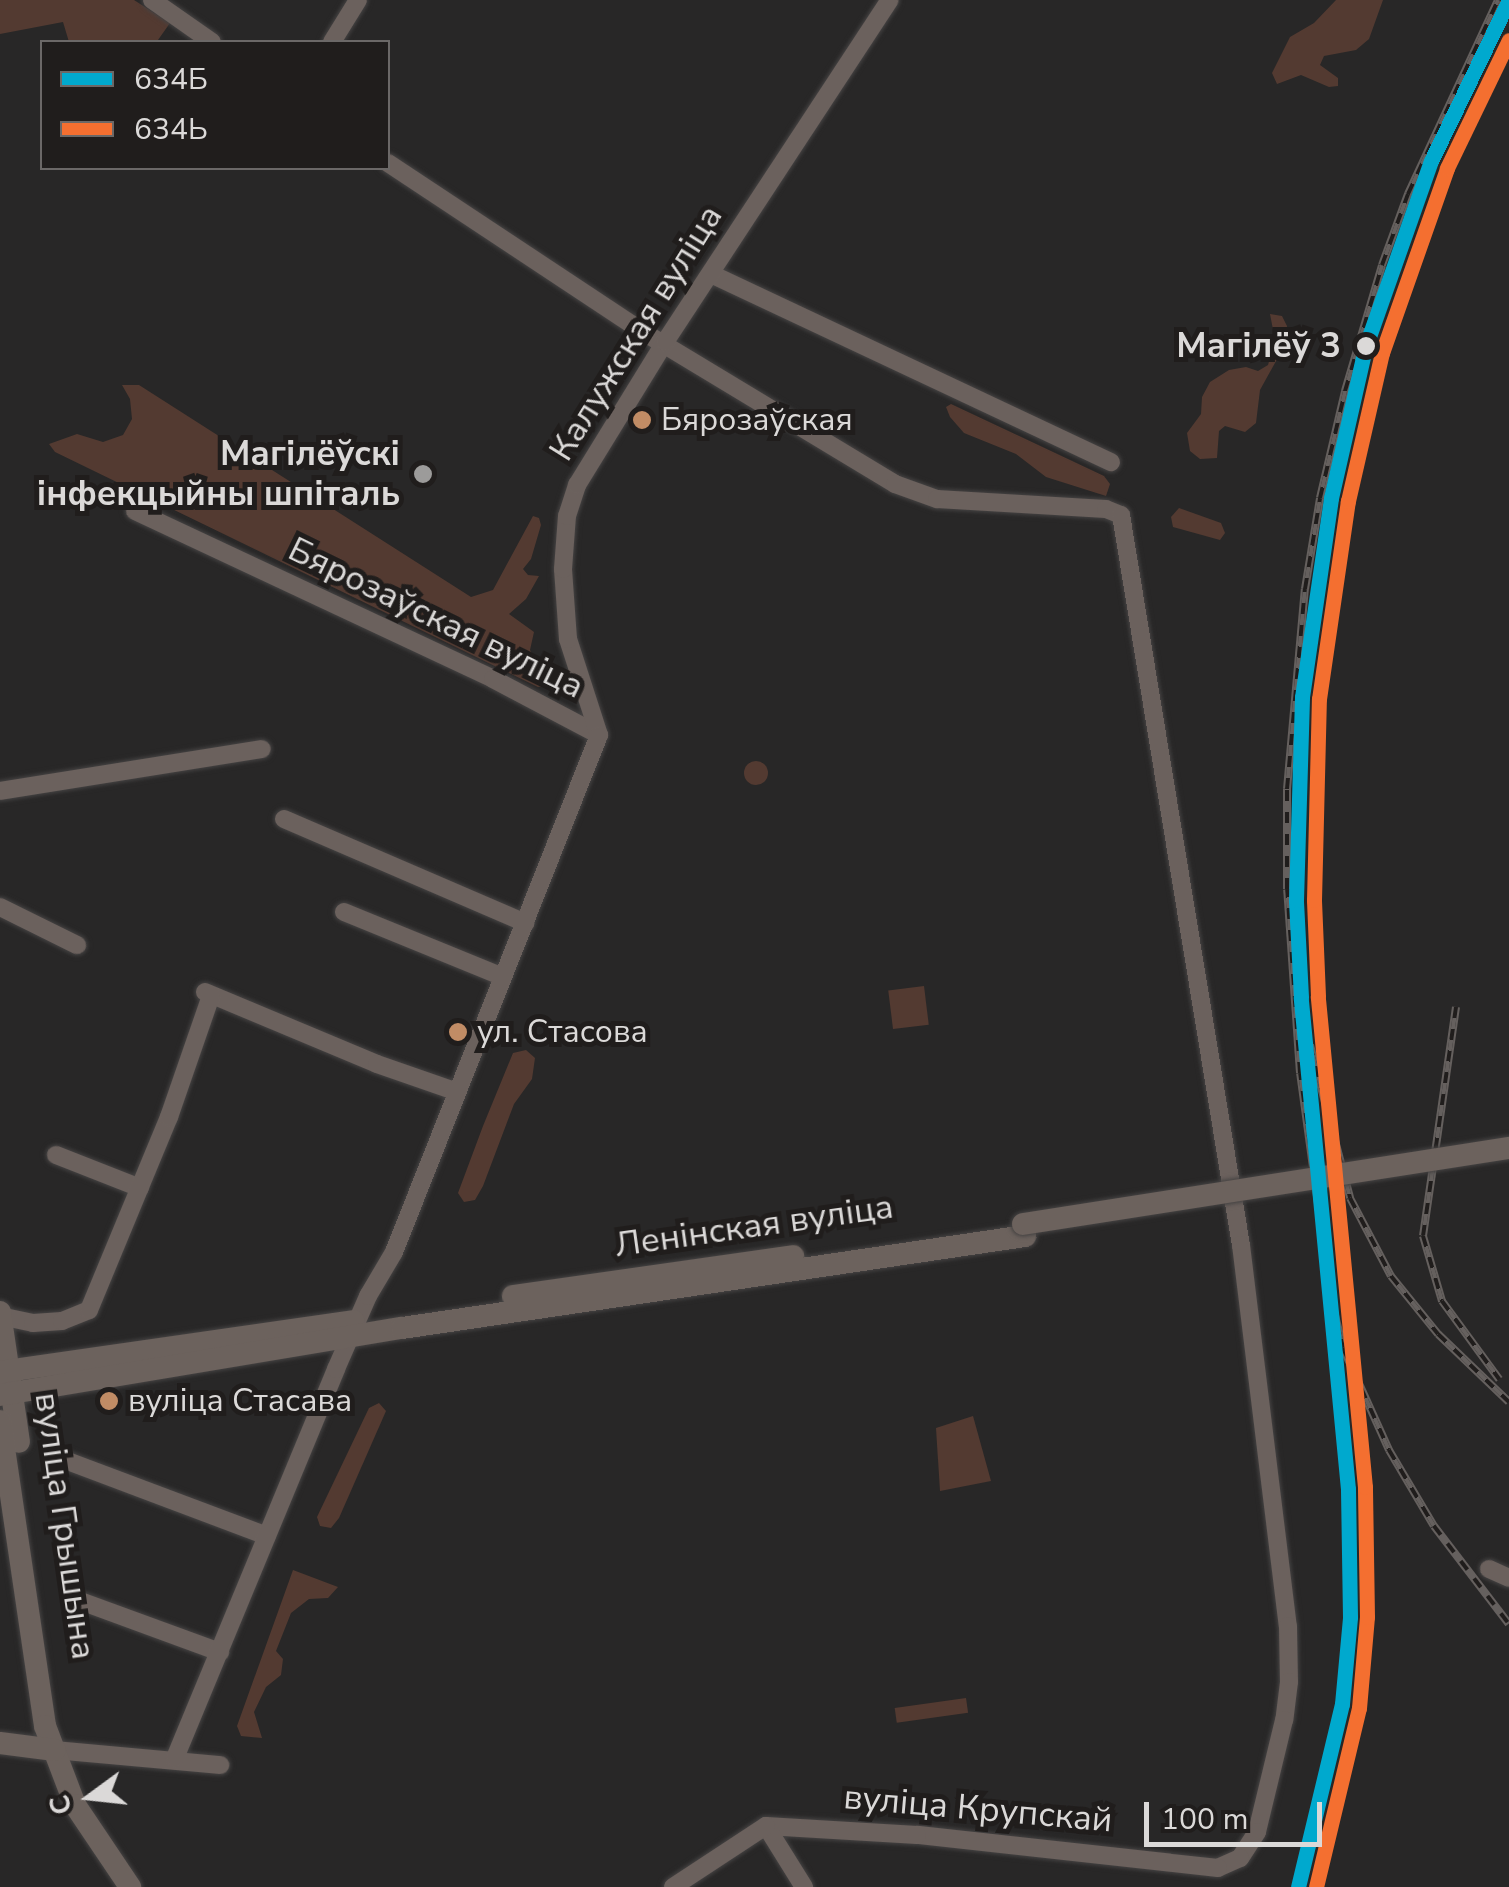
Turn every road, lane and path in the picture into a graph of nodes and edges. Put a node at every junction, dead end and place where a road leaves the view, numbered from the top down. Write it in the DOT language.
graph roads {
  1 [pos="152,0"];
  2 [pos="358,0"];
  3 [pos="884,3"];
  4 [pos="209,40"];
  5 [pos="333,40"];
  6 [pos="390,163"];
  7 [pos="711,274"];
  8 [pos="664,342"];
  9 [pos="1111,462"];
  10 [pos="135,511"];
  11 [pos="599,735"];
  12 [pos="262,749"];
  13 [pos="0,791"];
  14 [pos="284,819"];
  15 [pos="0,908"];
  16 [pos="344,912"];
  17 [pos="526,923"];
  18 [pos="77,945"];
  19 [pos="502,976"];
  20 [pos="455,1090"];
  21 [pos="1509,1148"];
  22 [pos="56,1155"];
  23 [pos="1509,1162"];
  24 [pos="140,1188"];
  25 [pos="1024,1230"];
  26 [pos="0,1314"];
  27 [pos="356,1328"];
  28 [pos="5,1383"];
  29 [pos="0,1421"];
  30 [pos="56,1458"];
  31 [pos="268,1536"];
  32 [pos="1489,1569"];
  33 [pos="1509,1578"];
  34 [pos="83,1602"];
  35 [pos="220,1652"];
  36 [pos="0,1743"];
  37 [pos="54,1750"];
  38 [pos="175,1758"];
  39 [pos="220,1765"];
  40 [pos="766,1826"];
  41 [pos="130,1887"];
  42 [pos="673,1887"];
  43 [pos="804,1887"];
  1 -- 4 [label="street"];
  2 -- 5 [label="street"];
  3 -- 7 [label="street, Калужская вуліца"];
  6 -- 8 [label="street"];
  7 -- 8 [label="street, Калужская вуліца"];
  7 -- 9 [label="street"];
  8 -- 11 [label="street, Калужская вуліца"];
  8 -- 40 [label="street, вуліца Крупскай"];
  10 -- 11 [label="street, Бярозаўская вуліца"];
  11 -- 17 [label="street"];
  12 -- 13 [label="street"];
  14 -- 17 [label="street"];
  15 -- 18 [label="street"];
  16 -- 19 [label="street"];
  17 -- 19 [label="street"];
  19 -- 20 [label="street"];
  20 -- 24 [label="street"];
  20 -- 27 [label="street"];
  21 -- 25 [label="main road, Ленінская вуліца, bridge"];
  22 -- 24 [label="street"];
  23 -- 25 [label="main road, Ленінская вуліца"];
  24 -- 26 [label="street"];
  25 -- 27 [label="main road, Ленінская вуліца"];
  26 -- 28 [label="main road, вуліца Грышына"];
  27 -- 28 [label="main road, Ленінская вуліца"];
  27 -- 31 [label="street"];
  28 -- 37 [label="main road, вуліца Грышына"];
  29 -- 37 [label="main road, вуліца Грышына"];
  30 -- 31 [label="street"];
  31 -- 35 [label="street"];
  32 -- 33 [label="street"];
  34 -- 35 [label="street"];
  35 -- 38 [label="street"];
  36 -- 37 [label="main road"];
  37 -- 38 [label="street"];
  37 -- 41 [label="main road, вуліца Грышына"];
  38 -- 39 [label="street"];
  40 -- 42 [label="street"];
  40 -- 43 [label="street"];
}
